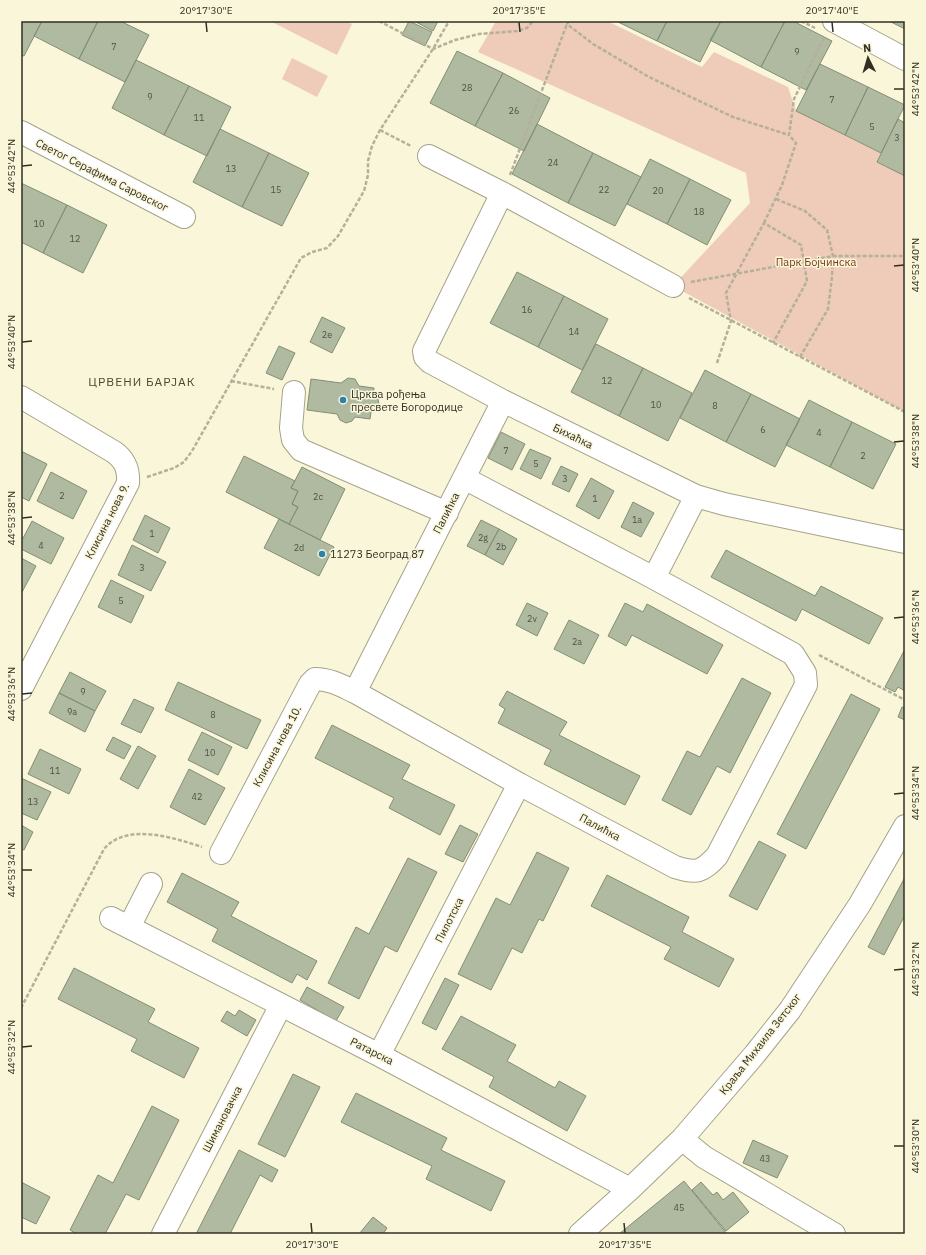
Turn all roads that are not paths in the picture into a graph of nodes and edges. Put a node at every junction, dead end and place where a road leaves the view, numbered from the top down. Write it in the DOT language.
graph roads {
  1 [pos="830,28"];
  2 [pos="905,59"];
  3 [pos="21,132"];
  4 [pos="429,156"];
  5 [pos="502,193"];
  6 [pos="184,217"];
  7 [pos="673,286"];
  8 [pos="294,392"];
  9 [pos="21,397"];
  10 [pos="503,401"];
  11 [pos="464,478"];
  12 [pos="696,496"];
  13 [pos="447,513"];
  14 [pos="905,542"];
  15 [pos="654,578"];
  16 [pos="21,689"];
  17 [pos="355,692"];
  18 [pos="519,784"];
  19 [pos="905,826"];
  20 [pos="221,853"];
  21 [pos="151,884"];
  22 [pos="281,1005"];
  23 [pos="379,1055"];
  24 [pos="682,1139"];
  25 [pos="630,1189"];
  26 [pos="163,1234"];
  27 [pos="580,1234"];
  28 [pos="834,1234"];
  1 -- 2 [label="street"];
  3 -- 6 [label="street, Светог Серафима Саровског"];
  4 -- 5 [label="street"];
  5 -- 7 [label="street"];
  5 -- 10 [label="street, Бихаћка"];
  8 -- 13 [label="street"];
  9 -- 16 [label="street, Клисина нова 9."];
  10 -- 11 [label="street, Палићка"];
  10 -- 12 [label="street, Бихаћка"];
  11 -- 13 [label="street, Палићка"];
  11 -- 15 [label="street, Палићка"];
  12 -- 14 [label="street, Бихаћка"];
  12 -- 15 [label="street"];
  13 -- 17 [label="street, Палићка"];
  15 -- 18 [label="street, Палићка"];
  17 -- 18 [label="street, Палићка"];
  17 -- 20 [label="street, Клисина нова 10."];
  18 -- 23 [label="street, Пилотска"];
  19 -- 24 [label="street, Краља Михаила Зетског"];
  21 -- 22 [label="street, Ратарска"];
  22 -- 23 [label="street, Ратарска"];
  22 -- 26 [label="street, Шимановачка"];
  23 -- 25 [label="street, Ратарска"];
  24 -- 25 [label="street, Краља Михаила Зетског"];
  24 -- 28 [label="street"];
  25 -- 27 [label="street, Краља Михаила Зетског"];
}
